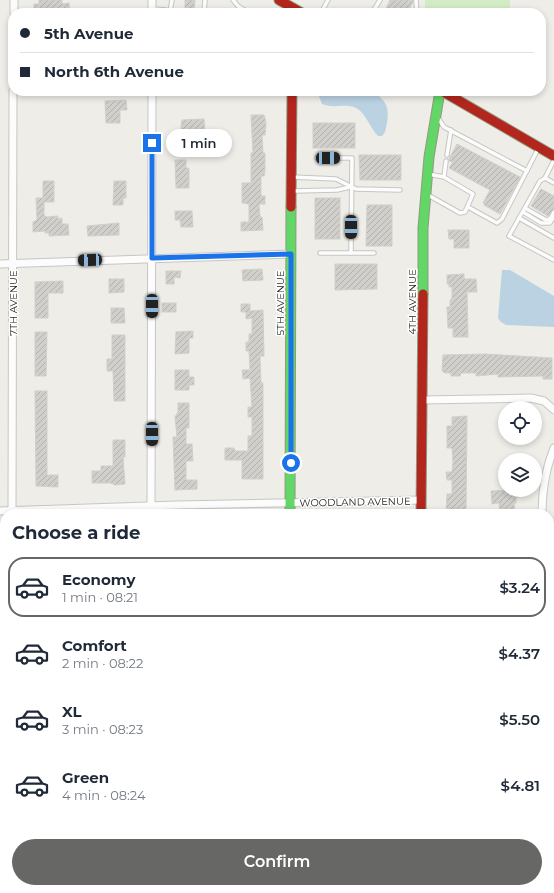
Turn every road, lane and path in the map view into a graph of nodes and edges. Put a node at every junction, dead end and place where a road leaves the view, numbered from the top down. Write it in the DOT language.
graph roads {
  1 [pos="233,0"];
  2 [pos="279,0"];
  3 [pos="241,8"];
  4 [pos="289,8"];
  5 [pos="13,96"];
  6 [pos="152,96"];
  7 [pos="292,96"];
  8 [pos="440,96"];
  9 [pos="450,96"];
  10 [pos="436,115"];
  11 [pos="451,130"];
  12 [pos="540,147"];
  13 [pos="447,155"];
  14 [pos="554,156"];
  15 [pos="317,158"];
  16 [pos="554,160"];
  17 [pos="446,161"];
  18 [pos="527,171"];
  19 [pos="427,174"];
  20 [pos="292,177"];
  21 [pos="444,177"];
  22 [pos="545,178"];
  23 [pos="554,183"];
  24 [pos="351,187"];
  25 [pos="400,190"];
  26 [pos="292,191"];
  27 [pos="426,194"];
  28 [pos="468,207"];
  29 [pos="525,208"];
  30 [pos="523,212"];
  31 [pos="554,212"];
  32 [pos="554,216"];
  33 [pos="519,218"];
  34 [pos="554,238"];
  35 [pos="320,253"];
  36 [pos="351,253"];
  37 [pos="374,253"];
  38 [pos="291,254"];
  39 [pos="152,258"];
  40 [pos="554,260"];
  41 [pos="13,263"];
  42 [pos="0,264"];
  43 [pos="423,400"];
  44 [pos="554,410"];
  45 [pos="554,448"];
  46 [pos="422,500"];
  47 [pos="290,503"];
  48 [pos="151,506"];
  49 [pos="12,509"];
  50 [pos="82,509"];
  51 [pos="290,509"];
  52 [pos="421,509"];
  53 [pos="542,509"];
  1 -- 3 [label="lane"];
  2 -- 4 [label="street"];
  5 -- 41 [label="street, 7TH AVENUE"];
  6 -- 39 [label="street"];
  7 -- 20 [label="street, 5TH AVENUE"];
  8 -- 10 [label="street, 4TH AVENUE"];
  9 -- 12 [label="street"];
  10 -- 11 [label="lane"];
  10 -- 19 [label="street, 4TH AVENUE"];
  11 -- 13 [label="lane"];
  11 -- 18 [label="lane"];
  12 -- 14 [label="street"];
  12 -- 18 [label="lane"];
  15 -- 24 [label="lane"];
  16 -- 22 [label="lane"];
  17 -- 21 [label="lane"];
  18 -- 28 [label="lane"];
  19 -- 21 [label="lane"];
  19 -- 27 [label="street, 4TH AVENUE"];
  20 -- 24 [label="lane"];
  20 -- 26 [label="street, 5TH AVENUE"];
  21 -- 28 [label="lane"];
  22 -- 23 [label="lane"];
  22 -- 29 [label="lane"];
  24 -- 25 [label="lane"];
  24 -- 26 [label="lane"];
  24 -- 36 [label="lane"];
  26 -- 38 [label="street, 5TH AVENUE"];
  27 -- 28 [label="lane"];
  27 -- 43 [label="street, 4TH AVENUE"];
  29 -- 30 [label="lane"];
  29 -- 31 [label="lane"];
  30 -- 32 [label="lane"];
  30 -- 33 [label="lane"];
  33 -- 34 [label="lane"];
  33 -- 40 [label="lane"];
  35 -- 36 [label="lane"];
  36 -- 37 [label="lane"];
  38 -- 39 [label="street"];
  38 -- 47 [label="street, 5TH AVENUE"];
  39 -- 41 [label="street"];
  39 -- 48 [label="street"];
  41 -- 42 [label="street"];
  41 -- 49 [label="street, 7TH AVENUE"];
  43 -- 44 [label="street"];
  43 -- 46 [label="street, 4TH AVENUE"];
  45 -- 53 [label="street"];
  46 -- 47 [label="street, WOODLAND AVENUE"];
  46 -- 52 [label="street, 4TH AVENUE"];
  47 -- 48 [label="street, WOODLAND AVENUE"];
  47 -- 51 [label="street, 5TH AVENUE"];
  48 -- 50 [label="street, WOODLAND AVENUE"];
}
